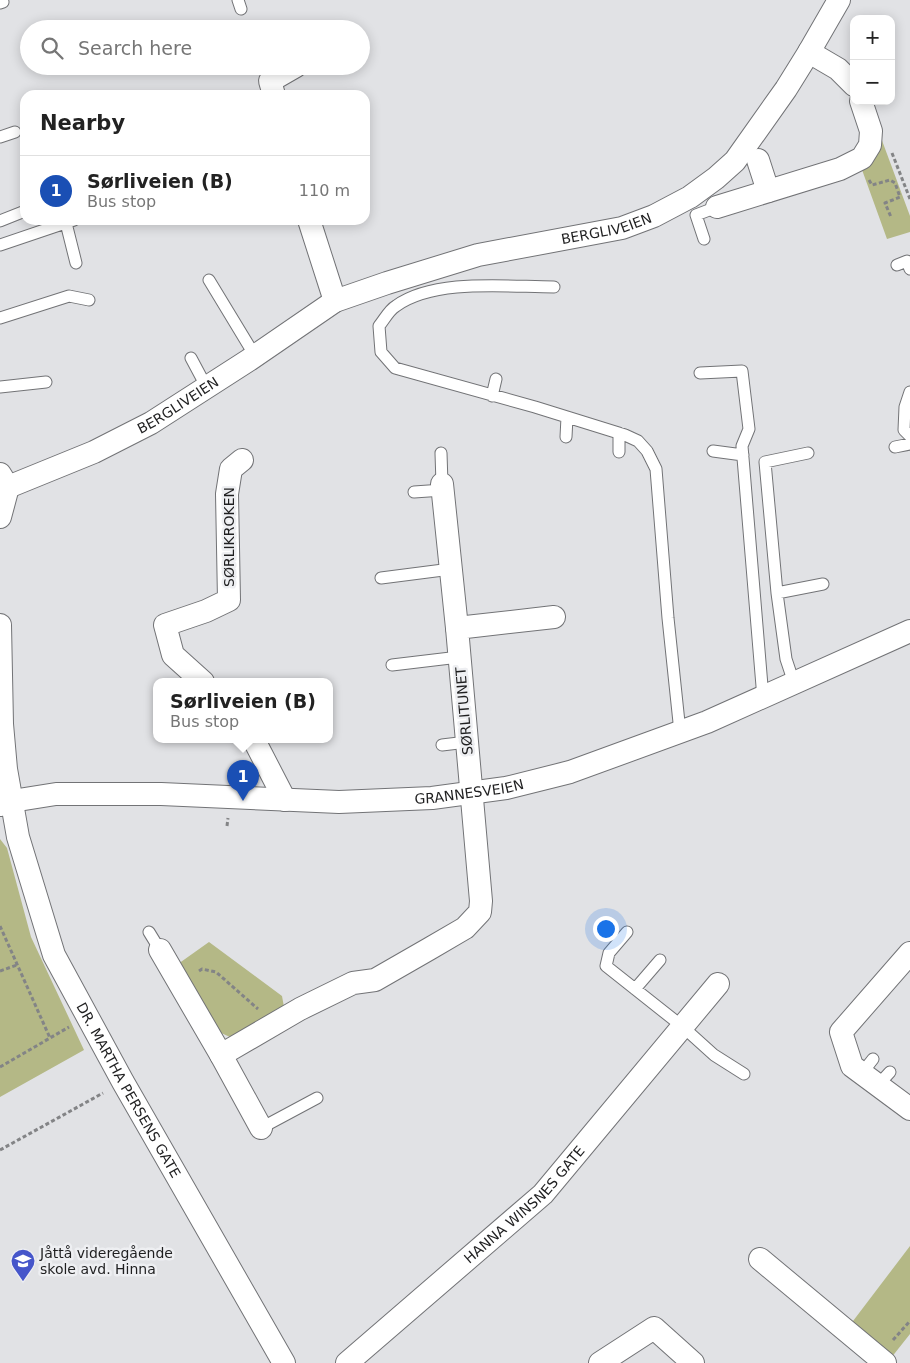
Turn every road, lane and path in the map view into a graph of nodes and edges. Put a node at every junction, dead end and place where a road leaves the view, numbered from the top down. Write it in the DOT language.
graph roads {
  1 [pos="839,0"];
  2 [pos="809,52"];
  3 [pos="278,75"];
  4 [pos="850,81"];
  5 [pos="273,90"];
  6 [pos="862,105"];
  7 [pos="15,132"];
  8 [pos="0,137"];
  9 [pos="891,149"];
  10 [pos="758,160"];
  11 [pos="872,185"];
  12 [pos="768,191"];
  13 [pos="910,199"];
  14 [pos="717,207"];
  15 [pos="20,213"];
  16 [pos="890,217"];
  17 [pos="0,221"];
  18 [pos="61,225"];
  19 [pos="70,225"];
  20 [pos="311,225"];
  21 [pos="704,239"];
  22 [pos="0,245"];
  23 [pos="76,263"];
  24 [pos="897,264"];
  25 [pos="910,269"];
  26 [pos="209,280"];
  27 [pos="554,287"];
  28 [pos="89,300"];
  29 [pos="335,301"];
  30 [pos="0,318"];
  31 [pos="255,356"];
  32 [pos="191,358"];
  33 [pos="700,373"];
  34 [pos="496,379"];
  35 [pos="46,382"];
  36 [pos="0,388"];
  37 [pos="207,388"];
  38 [pos="910,392"];
  39 [pos="492,396"];
  40 [pos="567,417"];
  41 [pos="619,433"];
  42 [pos="910,436"];
  43 [pos="566,437"];
  44 [pos="910,444"];
  45 [pos="895,447"];
  46 [pos="713,451"];
  47 [pos="619,452"];
  48 [pos="808,452"];
  49 [pos="441,453"];
  50 [pos="743,455"];
  51 [pos="242,460"];
  52 [pos="4,481"];
  53 [pos="443,487"];
  54 [pos="414,492"];
  55 [pos="0,517"];
  56 [pos="451,569"];
  57 [pos="382,578"];
  58 [pos="823,584"];
  59 [pos="742,586"];
  60 [pos="755,586"];
  61 [pos="777,593"];
  62 [pos="554,617"];
  63 [pos="0,625"];
  64 [pos="457,628"];
  65 [pos="910,631"];
  66 [pos="460,657"];
  67 [pos="392,665"];
  68 [pos="199,678"];
  69 [pos="794,683"];
  70 [pos="763,698"];
  71 [pos="1,724"];
  72 [pos="680,732"];
  73 [pos="467,742"];
  74 [pos="256,743"];
  75 [pos="442,745"];
  76 [pos="472,794"];
  77 [pos="285,800"];
  78 [pos="6,803"];
  79 [pos="228,820"];
  80 [pos="227,826"];
  81 [pos="0,926"];
  82 [pos="627,932"];
  83 [pos="154,941"];
  84 [pos="910,953"];
  85 [pos="660,960"];
  86 [pos="17,965"];
  87 [pos="0,971"];
  88 [pos="178,982"];
  89 [pos="718,984"];
  90 [pos="635,989"];
  91 [pos="272,1026"];
  92 [pos="683,1027"];
  93 [pos="65,1029"];
  94 [pos="50,1038"];
  95 [pos="221,1055"];
  96 [pos="0,1067"];
  97 [pos="744,1074"];
  98 [pos="123,1082"];
  99 [pos="892,1089"];
  100 [pos="317,1098"];
  101 [pos="261,1128"];
  102 [pos="0,1150"];
  103 [pos="760,1259"];
  104 [pos="284,1363"];
  105 [pos="347,1363"];
  106 [pos="600,1363"];
  107 [pos="693,1363"];
  108 [pos="885,1363"];
  1 -- 2 [label="street, BERGLIVEIEN"];
  2 -- 4 [label="street"];
  2 -- 29 [label="street, BERGLIVEIEN"];
  3 -- 5 [label="street"];
  6 -- 12 [label="street"];
  7 -- 8 [label="lane"];
  9 -- 13 [label="path"];
  10 -- 12 [label="street"];
  11 -- 16 [label="path"];
  12 -- 14 [label="street"];
  14 -- 21 [label="lane"];
  15 -- 17 [label="lane"];
  18 -- 22 [label="lane"];
  19 -- 23 [label="lane"];
  20 -- 29 [label="street"];
  24 -- 25 [label="lane"];
  26 -- 31 [label="lane"];
  27 -- 39 [label="lane"];
  28 -- 30 [label="lane"];
  29 -- 31 [label="street, BERGLIVEIEN"];
  31 -- 37 [label="street, BERGLIVEIEN"];
  32 -- 37 [label="lane"];
  33 -- 50 [label="lane"];
  34 -- 39 [label="lane"];
  35 -- 36 [label="lane"];
  37 -- 52 [label="street, BERGLIVEIEN"];
  38 -- 42 [label="lane"];
  39 -- 40 [label="lane"];
  40 -- 41 [label="lane"];
  40 -- 43 [label="lane"];
  41 -- 47 [label="lane"];
  41 -- 72 [label="lane"];
  44 -- 45 [label="lane"];
  46 -- 50 [label="lane"];
  48 -- 61 [label="lane"];
  49 -- 53 [label="lane"];
  50 -- 60 [label="lane"];
  51 -- 68 [label="street, SØRLIKROKEN"];
  52 -- 55 [label="street"];
  53 -- 54 [label="lane"];
  53 -- 56 [label="street, SØRLITUNET"];
  56 -- 57 [label="lane"];
  56 -- 64 [label="street, SØRLITUNET"];
  58 -- 61 [label="lane"];
  59 -- 60 [label="lane"];
  60 -- 70 [label="lane"];
  61 -- 69 [label="lane"];
  62 -- 64 [label="street"];
  63 -- 71 [label="street, DR. MARTHA PERSENS GATE"];
  64 -- 66 [label="street, SØRLITUNET"];
  65 -- 69 [label="street, GRANNESVEIEN"];
  66 -- 67 [label="lane"];
  66 -- 73 [label="street, SØRLITUNET"];
  69 -- 70 [label="street, GRANNESVEIEN"];
  70 -- 72 [label="street, GRANNESVEIEN"];
  71 -- 78 [label="street, DR. MARTHA PERSENS GATE"];
  72 -- 76 [label="street, GRANNESVEIEN"];
  73 -- 75 [label="lane"];
  73 -- 76 [label="street, SØRLITUNET"];
  74 -- 77 [label="street"];
  76 -- 77 [label="street, GRANNESVEIEN"];
  76 -- 91 [label="street, SØRLITUNET"];
  77 -- 78 [label="street, GRANNESVEIEN"];
  78 -- 98 [label="street, DR. MARTHA PERSENS GATE"];
  79 -- 80 [label="path"];
  81 -- 86 [label="path"];
  82 -- 90 [label="lane"];
  83 -- 88 [label="street"];
  84 -- 99 [label="street"];
  85 -- 90 [label="lane"];
  86 -- 87 [label="path"];
  86 -- 94 [label="path"];
  88 -- 91 [label="path"];
  88 -- 95 [label="street"];
  89 -- 92 [label="street, HANNA WINSNES GATE"];
  90 -- 92 [label="lane"];
  91 -- 95 [label="street, SØRLITUNET"];
  92 -- 97 [label="lane"];
  92 -- 105 [label="street, HANNA WINSNES GATE"];
  93 -- 94 [label="path"];
  94 -- 96 [label="path"];
  95 -- 101 [label="street"];
  98 -- 102 [label="path"];
  98 -- 104 [label="street, DR. MARTHA PERSENS GATE"];
  100 -- 101 [label="lane"];
  103 -- 108 [label="street"];
  106 -- 107 [label="street"];
}
